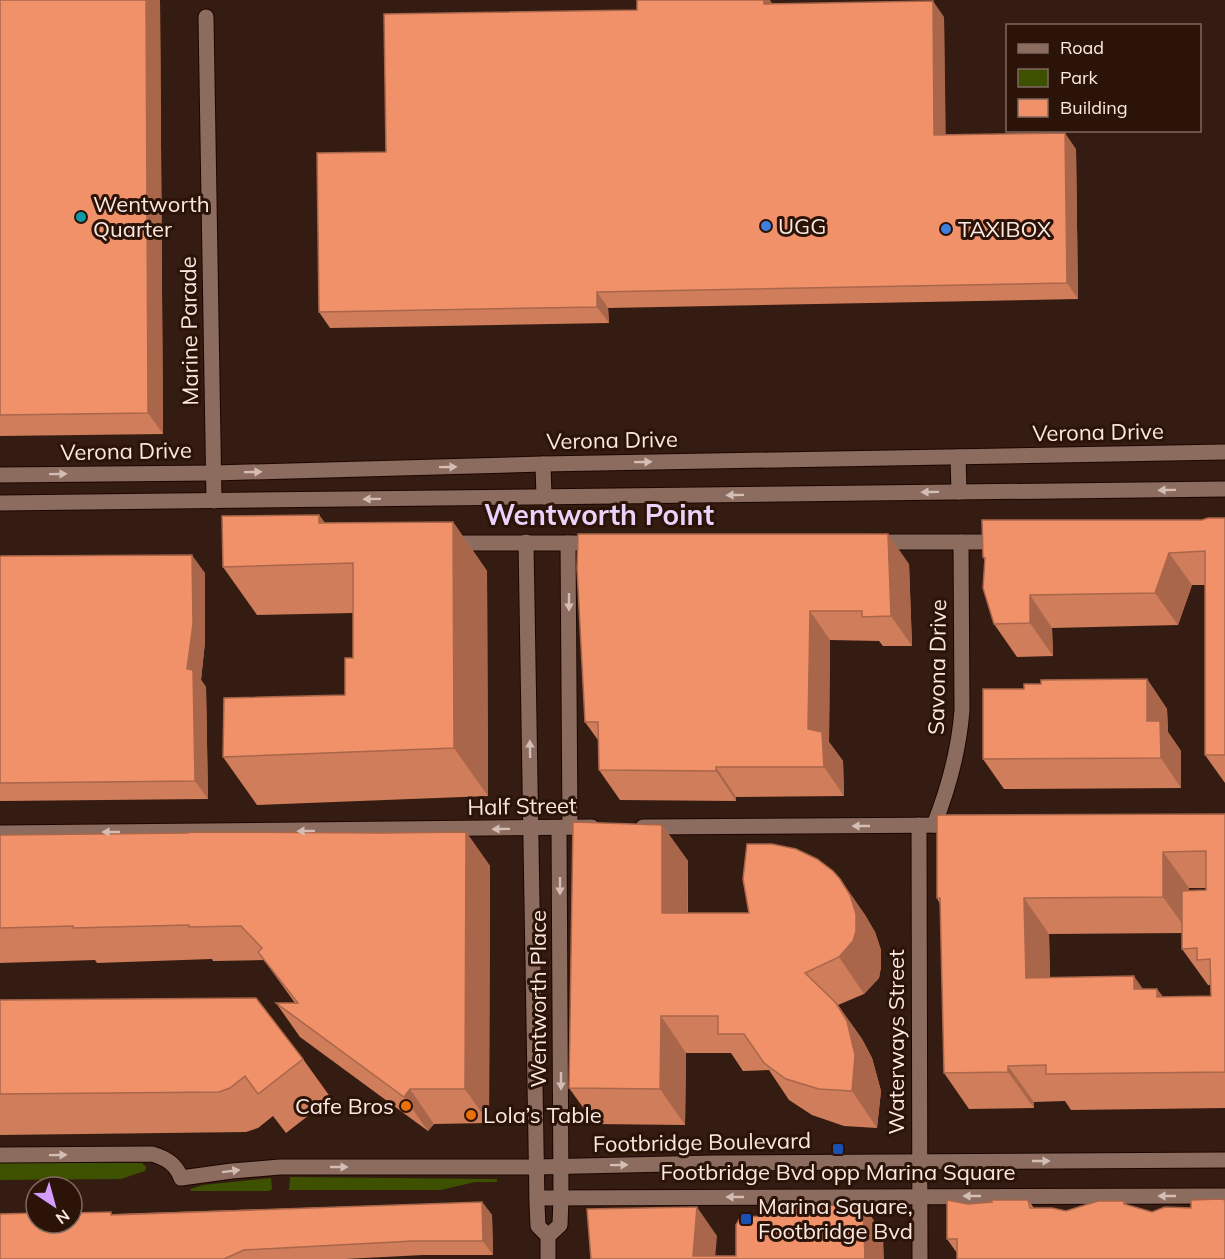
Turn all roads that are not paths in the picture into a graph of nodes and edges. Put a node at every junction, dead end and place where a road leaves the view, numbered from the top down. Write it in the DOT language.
graph roads {
  1 [pos="206,17"];
  2 [pos="1225,452"];
  3 [pos="958,457"];
  4 [pos="543,464"];
  5 [pos="214,472"];
  6 [pos="0,475"];
  7 [pos="1225,489"];
  8 [pos="959,492"];
  9 [pos="544,497"];
  10 [pos="214,501"];
  11 [pos="0,503"];
  12 [pos="526,542"];
  13 [pos="854,542"];
  14 [pos="961,542"];
  15 [pos="1018,542"];
  16 [pos="433,543"];
  17 [pos="568,543"];
  18 [pos="616,543"];
  19 [pos="926,825"];
  20 [pos="969,825"];
  21 [pos="605,827"];
  22 [pos="628,827"];
  23 [pos="565,828"];
  24 [pos="532,829"];
  25 [pos="0,833"];
  26 [pos="0,1155"];
  27 [pos="1225,1160"];
  28 [pos="919,1162"];
  29 [pos="561,1166"];
  30 [pos="537,1167"];
  31 [pos="919,1196"];
  32 [pos="1225,1196"];
  33 [pos="537,1198"];
  34 [pos="561,1198"];
  35 [pos="548,1236"];
  36 [pos="548,1259"];
  37 [pos="920,1259"];
  1 -- 5 [label="street, Marine Parade"];
  2 -- 3 [label="street, Verona Drive"];
  4 -- 3 [label="street, Verona Drive, one-way"];
  3 -- 8 [label="street"];
  5 -- 4 [label="street, Verona Drive, one-way"];
  4 -- 9 [label="street"];
  6 -- 5 [label="street, Verona Drive, one-way"];
  5 -- 10 [label="street, Marine Parade"];
  7 -- 8 [label="street, one-way"];
  8 -- 9 [label="street, one-way"];
  9 -- 10 [label="street, one-way"];
  10 -- 11 [label="street"];
  12 -- 16 [label="street"];
  12 -- 17 [label="street"];
  24 -- 12 [label="street, Wentworth Place, one-way"];
  13 -- 14 [label="street"];
  14 -- 15 [label="street"];
  14 -- 19 [label="street, Savona Drive"];
  17 -- 18 [label="street"];
  17 -- 23 [label="street, Wentworth Place, one-way"];
  19 -- 20 [label="street"];
  19 -- 22 [label="street, one-way"];
  19 -- 28 [label="street, Waterways Street"];
  21 -- 23 [label="street, Half Street"];
  23 -- 24 [label="street, Half Street"];
  23 -- 29 [label="street, Wentworth Place, one-way"];
  24 -- 25 [label="street, Half Street, one-way"];
  24 -- 30 [label="street, Wentworth Place"];
  26 -- 30 [label="street, Footbridge Boulevard, one-way"];
  28 -- 27 [label="street, Footbridge Boulevard, one-way"];
  29 -- 28 [label="street, Footbridge Boulevard, one-way"];
  28 -- 31 [label="street, Waterways Street"];
  29 -- 30 [label="street, Footbridge Boulevard"];
  29 -- 34 [label="street, Wentworth Place"];
  30 -- 33 [label="street, Wentworth Place"];
  32 -- 31 [label="street, one-way"];
  31 -- 34 [label="street, one-way"];
  31 -- 37 [label="street, Waterways Street"];
  33 -- 34 [label="street"];
  33 -- 35 [label="street, Wentworth Place"];
  34 -- 35 [label="street, Wentworth Place"];
  35 -- 36 [label="street, Wentworth Place"];
}
